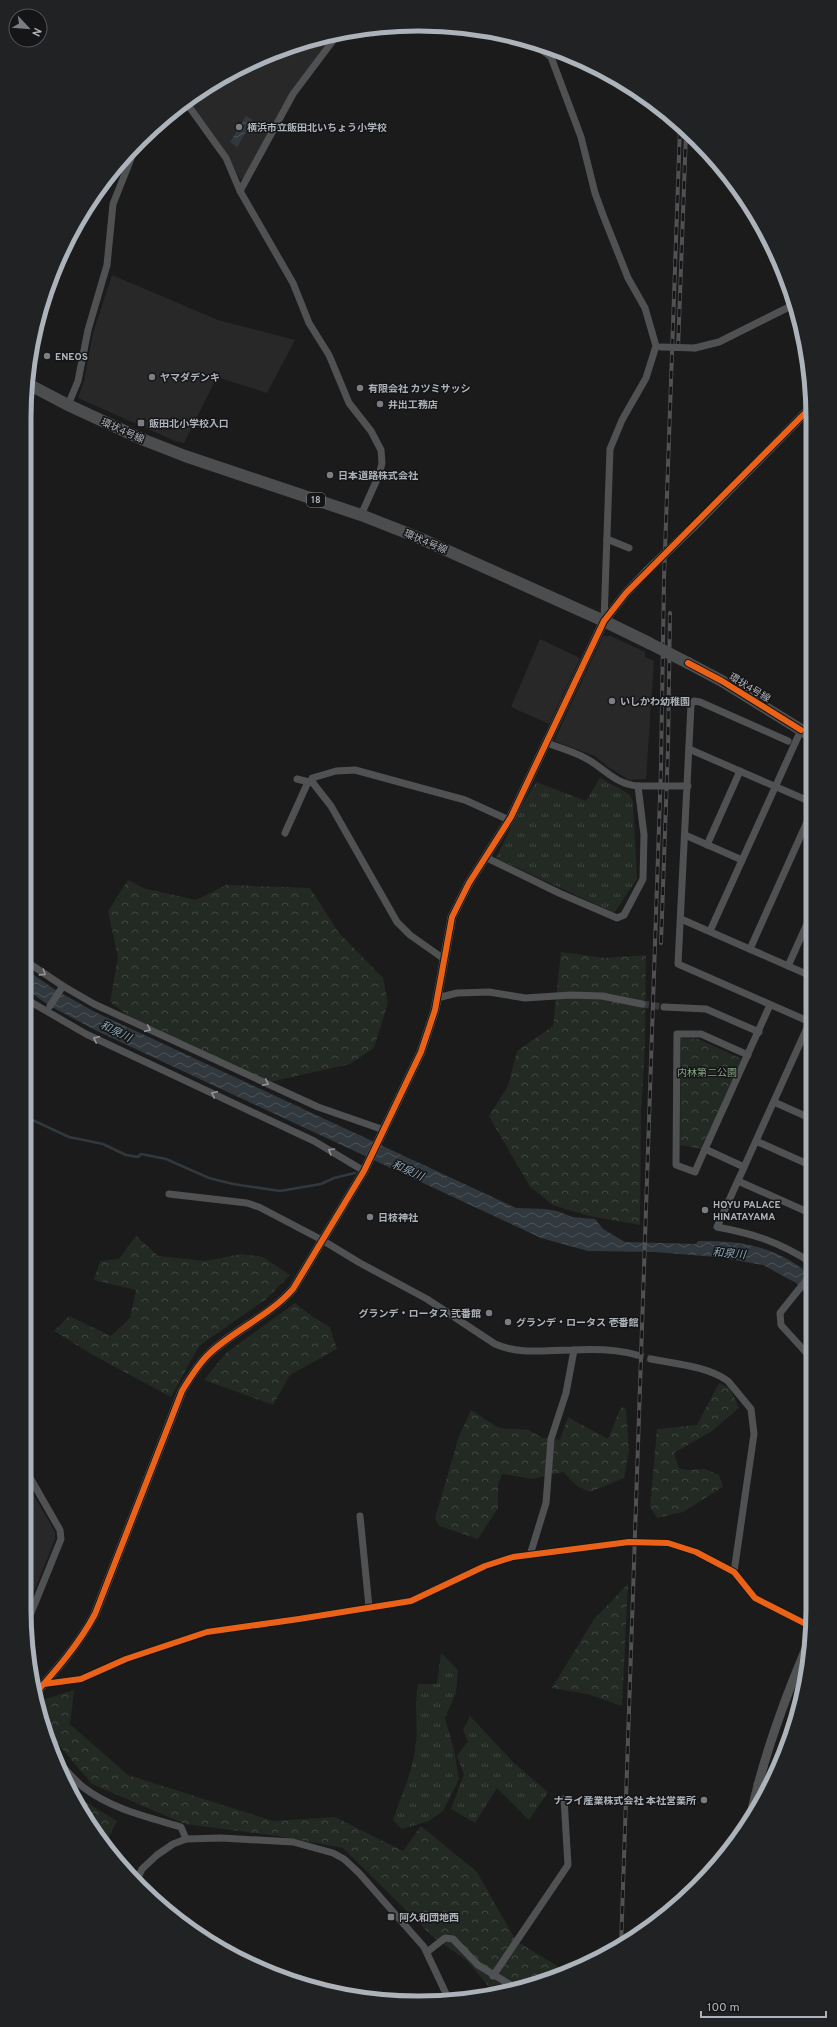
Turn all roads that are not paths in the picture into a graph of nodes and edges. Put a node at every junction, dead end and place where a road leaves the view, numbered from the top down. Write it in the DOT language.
graph roads {
  1 [pos="333,40"];
  2 [pos="545,53"];
  3 [pos="551,57"];
  4 [pos="189,107"];
  5 [pos="131,158"];
  6 [pos="240,191"];
  7 [pos="789,307"];
  8 [pos="658,347"];
  9 [pos="33,386"];
  10 [pos="68,405"];
  11 [pos="806,412"];
  12 [pos="361,515"];
  13 [pos="607,539"];
  14 [pos="629,548"];
  15 [pos="604,621"];
  16 [pos="806,733"];
  17 [pos="788,741"];
  18 [pos="547,742"];
  19 [pos="689,749"];
  20 [pos="740,771"];
  21 [pos="297,778"];
  22 [pos="311,782"];
  23 [pos="638,786"];
  24 [pos="688,786"];
  25 [pos="776,787"];
  26 [pos="806,800"];
  27 [pos="509,820"];
  28 [pos="806,825"];
  29 [pos="285,833"];
  30 [pos="685,835"];
  31 [pos="706,845"];
  32 [pos="484,857"];
  33 [pos="742,860"];
  34 [pos="681,919"];
  35 [pos="806,926"];
  36 [pos="710,931"];
  37 [pos="750,949"];
  38 [pos="444,958"];
  39 [pos="31,965"];
  40 [pos="788,966"];
  41 [pos="806,974"];
  42 [pos="61,989"];
  43 [pos="437,998"];
  44 [pos="31,1002"];
  45 [pos="642,1004"];
  46 [pos="770,1005"];
  47 [pos="50,1006"];
  48 [pos="664,1007"];
  49 [pos="806,1018"];
  50 [pos="806,1031"];
  51 [pos="758,1032"];
  52 [pos="748,1055"];
  53 [pos="774,1102"];
  54 [pos="806,1116"];
  55 [pos="384,1130"];
  56 [pos="756,1141"];
  57 [pos="705,1149"];
  58 [pos="806,1163"];
  59 [pos="744,1167"];
  60 [pos="364,1170"];
  61 [pos="738,1181"];
  62 [pos="169,1194"];
  63 [pos="806,1211"];
  64 [pos="322,1240"];
  65 [pos="806,1260"];
  66 [pos="806,1280"];
  67 [pos="574,1350"];
  68 [pos="806,1353"];
  69 [pos="637,1355"];
  70 [pos="651,1359"];
  71 [pos="31,1479"];
  72 [pos="360,1516"];
  73 [pos="530,1555"];
  74 [pos="734,1572"];
  75 [pos="369,1607"];
  76 [pos="31,1613"];
  77 [pos="805,1624"];
  78 [pos="803,1655"];
  79 [pos="44,1684"];
  80 [pos="39,1689"];
  81 [pos="66,1769"];
  82 [pos="757,1784"];
  83 [pos="763,1785"];
  84 [pos="564,1799"];
  85 [pos="753,1804"];
  86 [pos="186,1839"];
  87 [pos="138,1877"];
  88 [pos="427,1952"];
  89 [pos="493,1976"];
  90 [pos="510,1985"];
  91 [pos="447,1995"];
  1 -- 6 [label="street"];
  2 -- 3 [label="street"];
  3 -- 8 [label="street"];
  4 -- 6 [label="street"];
  5 -- 10 [label="street"];
  6 -- 12 [label="street"];
  7 -- 8 [label="street, bridge"];
  8 -- 13 [label="street"];
  9 -- 10 [label="main road, 環状4号線 / 18"];
  10 -- 12 [label="main road, 環状4号線 / 18"];
  11 -- 15 [label="street, bridge"];
  12 -- 15 [label="main road, 環状4号線 / 18"];
  13 -- 14 [label="street"];
  13 -- 15 [label="street"];
  15 -- 16 [label="main road, 環状4号線 / 18, bridge"];
  15 -- 18 [label="street"];
  16 -- 25 [label="street"];
  17 -- 19 [label="street"];
  18 -- 23 [label="street"];
  18 -- 27 [label="street"];
  19 -- 20 [label="street"];
  19 -- 24 [label="street"];
  20 -- 25 [label="street"];
  20 -- 31 [label="street"];
  21 -- 22 [label="street"];
  22 -- 27 [label="street"];
  22 -- 29 [label="street"];
  22 -- 38 [label="street"];
  23 -- 24 [label="street, bridge"];
  23 -- 32 [label="street"];
  24 -- 30 [label="street"];
  25 -- 26 [label="street"];
  25 -- 33 [label="street"];
  27 -- 32 [label="street"];
  28 -- 37 [label="street"];
  30 -- 31 [label="street"];
  30 -- 34 [label="street"];
  31 -- 33 [label="street"];
  32 -- 38 [label="street"];
  33 -- 36 [label="street"];
  34 -- 36 [label="street"];
  34 -- 46 [label="street"];
  35 -- 40 [label="street"];
  36 -- 37 [label="street"];
  37 -- 40 [label="street"];
  38 -- 43 [label="street"];
  39 -- 42 [label="street, one-way"];
  40 -- 41 [label="street"];
  42 -- 47 [label="street"];
  42 -- 55 [label="street, one-way"];
  43 -- 45 [label="street"];
  43 -- 55 [label="street"];
  60 -- 44 [label="street, one-way"];
  46 -- 49 [label="street"];
  46 -- 51 [label="street"];
  48 -- 51 [label="street"];
  50 -- 53 [label="street"];
  51 -- 52 [label="street"];
  52 -- 57 [label="street"];
  52 -- 57 [label="street"];
  53 -- 54 [label="street"];
  53 -- 56 [label="street"];
  55 -- 60 [label="street"];
  56 -- 58 [label="street"];
  56 -- 59 [label="street"];
  57 -- 59 [label="street"];
  59 -- 61 [label="street"];
  60 -- 64 [label="street"];
  61 -- 63 [label="street"];
  61 -- 65 [label="street"];
  62 -- 64 [label="street"];
  64 -- 67 [label="street"];
  64 -- 79 [label="street"];
  66 -- 68 [label="street"];
  67 -- 69 [label="street"];
  67 -- 73 [label="street"];
  70 -- 74 [label="street"];
  71 -- 76 [label="street"];
  72 -- 75 [label="street"];
  73 -- 74 [label="street"];
  73 -- 75 [label="street"];
  74 -- 77 [label="street"];
  75 -- 79 [label="street"];
  78 -- 82 [label="street"];
  79 -- 80 [label="street"];
  81 -- 86 [label="street"];
  82 -- 83 [label="street"];
  82 -- 85 [label="street"];
  84 -- 89 [label="street"];
  86 -- 87 [label="street"];
  86 -- 88 [label="street"];
  88 -- 89 [label="street"];
  88 -- 91 [label="street"];
  89 -- 90 [label="street"];
}
